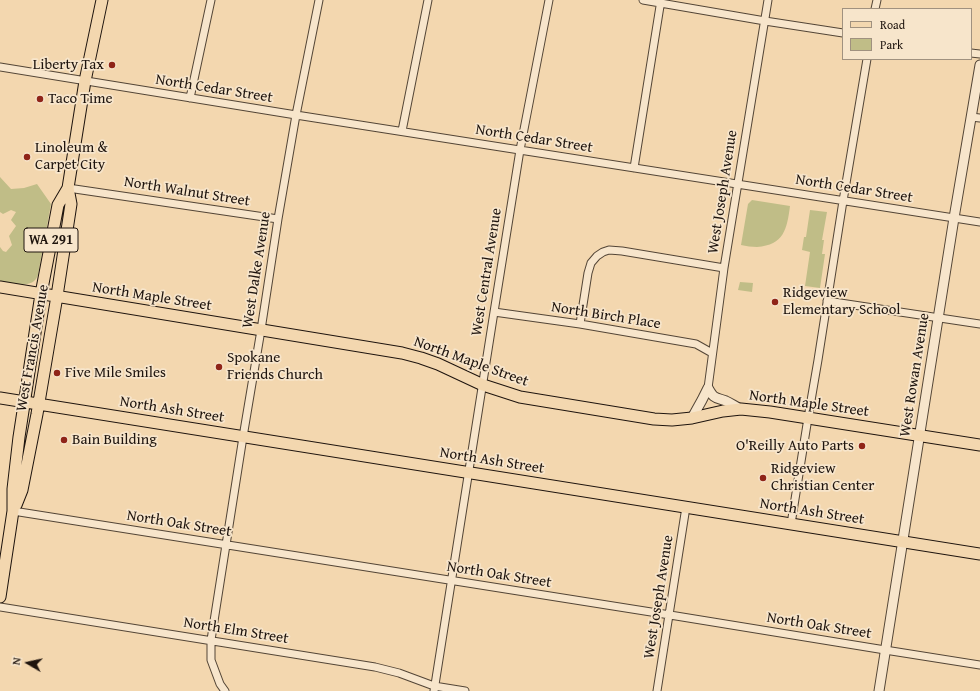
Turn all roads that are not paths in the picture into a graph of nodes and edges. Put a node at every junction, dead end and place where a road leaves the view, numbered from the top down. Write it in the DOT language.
graph roads {
  1 [pos="102,0"];
  2 [pos="211,0"];
  3 [pos="319,0"];
  4 [pos="428,0"];
  5 [pos="549,0"];
  6 [pos="643,0"];
  7 [pos="768,0"];
  8 [pos="661,2"];
  9 [pos="765,21"];
  10 [pos="842,33"];
  11 [pos="867,60"];
  12 [pos="980,65"];
  13 [pos="0,67"];
  14 [pos="85,81"];
  15 [pos="190,98"];
  16 [pos="296,115"];
  17 [pos="976,117"];
  18 [pos="402,131"];
  19 [pos="520,150"];
  20 [pos="634,168"];
  21 [pos="737,184"];
  22 [pos="68,188"];
  23 [pos="843,201"];
  24 [pos="954,218"];
  25 [pos="278,219"];
  26 [pos="980,222"];
  27 [pos="724,268"];
  28 [pos="0,288"];
  29 [pos="42,294"];
  30 [pos="57,296"];
  31 [pos="827,301"];
  32 [pos="494,312"];
  33 [pos="938,318"];
  34 [pos="580,324"];
  35 [pos="980,324"];
  36 [pos="261,330"];
  37 [pos="712,353"];
  38 [pos="483,385"];
  39 [pos="708,388"];
  40 [pos="0,398"];
  41 [pos="25,402"];
  42 [pos="39,404"];
  43 [pos="741,409"];
  44 [pos="692,418"];
  45 [pos="808,418"];
  46 [pos="919,436"];
  47 [pos="243,437"];
  48 [pos="980,445"];
  49 [pos="468,473"];
  50 [pos="686,508"];
  51 [pos="13,511"];
  52 [pos="791,524"];
  53 [pos="903,542"];
  54 [pos="226,545"];
  55 [pos="980,554"];
  56 [pos="451,580"];
  57 [pos="0,597"];
  58 [pos="0,607"];
  59 [pos="670,615"];
  60 [pos="211,640"];
  61 [pos="885,650"];
  62 [pos="980,665"];
  63 [pos="434,688"];
  64 [pos="225,691"];
  65 [pos="465,691"];
  66 [pos="657,691"];
  67 [pos="879,691"];
  1 -- 14 [label="main road, West Francis Avenue / WA 291"];
  2 -- 15 [label="street"];
  3 -- 16 [label="street, West Dalke Avenue"];
  4 -- 18 [label="street"];
  5 -- 19 [label="street, West Central Avenue"];
  6 -- 8 [label="street"];
  7 -- 9 [label="street, West Joseph Avenue"];
  8 -- 9 [label="street"];
  8 -- 20 [label="street"];
  9 -- 10 [label="street"];
  9 -- 21 [label="street, West Joseph Avenue"];
  11 -- 23 [label="street"];
  12 -- 17 [label="street, West Rowan Avenue"];
  13 -- 14 [label="street, North Cedar Street"];
  14 -- 15 [label="street, North Cedar Street"];
  14 -- 22 [label="main road, West Francis Avenue / WA 291"];
  15 -- 16 [label="street, North Cedar Street"];
  16 -- 18 [label="street, North Cedar Street"];
  16 -- 25 [label="street, West Dalke Avenue"];
  17 -- 24 [label="street, West Rowan Avenue"];
  18 -- 19 [label="street, North Cedar Street"];
  19 -- 20 [label="street, North Cedar Street"];
  19 -- 32 [label="street, West Central Avenue"];
  20 -- 21 [label="street, North Cedar Street"];
  21 -- 23 [label="street, North Cedar Street"];
  21 -- 27 [label="street, West Joseph Avenue"];
  22 -- 25 [label="street, North Walnut Street"];
  22 -- 29 [label="main road, West Francis Avenue / WA 291"];
  22 -- 30 [label="main road, West Francis Avenue / WA 291"];
  23 -- 24 [label="street, North Cedar Street"];
  23 -- 31 [label="street"];
  24 -- 26 [label="street, North Cedar Street"];
  24 -- 33 [label="street, West Rowan Avenue"];
  25 -- 36 [label="street, West Dalke Avenue"];
  27 -- 34 [label="street"];
  27 -- 37 [label="street, West Joseph Avenue"];
  28 -- 29 [label="main road, North Maple Street"];
  29 -- 30 [label="main road, North Maple Street"];
  29 -- 41 [label="main road, West Francis Avenue / WA 291"];
  30 -- 36 [label="main road, North Maple Street"];
  30 -- 42 [label="main road, West Francis Avenue / WA 291"];
  31 -- 33 [label="street"];
  31 -- 45 [label="street"];
  32 -- 34 [label="street, North Birch Place"];
  32 -- 38 [label="street, West Central Avenue"];
  33 -- 35 [label="street"];
  33 -- 46 [label="street, West Rowan Avenue"];
  34 -- 37 [label="street, North Birch Place"];
  36 -- 38 [label="main road, North Maple Street"];
  36 -- 47 [label="street, West Dalke Avenue"];
  37 -- 39 [label="street, West Joseph Avenue"];
  38 -- 44 [label="main road, North Maple Street"];
  38 -- 49 [label="street, West Central Avenue"];
  39 -- 43 [label="street"];
  39 -- 44 [label="street"];
  40 -- 41 [label="main road, North Ash Street"];
  41 -- 42 [label="main road, North Ash Street"];
  41 -- 51 [label="main road, West Francis Avenue / WA 291"];
  42 -- 47 [label="main road, North Ash Street"];
  42 -- 51 [label="main road, West Francis Avenue / WA 291"];
  43 -- 44 [label="main road, North Maple Street"];
  43 -- 45 [label="main road, North Maple Street"];
  45 -- 46 [label="main road, North Maple Street"];
  45 -- 52 [label="street"];
  46 -- 48 [label="main road, North Maple Street"];
  46 -- 53 [label="street, West Rowan Avenue"];
  47 -- 49 [label="main road, North Ash Street"];
  47 -- 54 [label="street, West Dalke Avenue"];
  49 -- 50 [label="main road, North Ash Street"];
  49 -- 56 [label="street, West Central Avenue"];
  50 -- 52 [label="main road, North Ash Street"];
  50 -- 59 [label="street, West Joseph Avenue"];
  51 -- 54 [label="street, North Oak Street"];
  51 -- 57 [label="main road, West Francis Avenue / WA 291"];
  52 -- 53 [label="main road, North Ash Street"];
  53 -- 55 [label="main road, North Ash Street"];
  53 -- 61 [label="street, West Rowan Avenue"];
  54 -- 56 [label="street, North Oak Street"];
  54 -- 60 [label="street, West Dalke Avenue"];
  56 -- 59 [label="street, North Oak Street"];
  56 -- 63 [label="street, West Central Avenue"];
  58 -- 60 [label="street, North Elm Street"];
  59 -- 61 [label="street, North Oak Street"];
  59 -- 66 [label="street, West Joseph Avenue"];
  60 -- 63 [label="street, North Elm Street"];
  60 -- 64 [label="street, West Dalke Avenue"];
  61 -- 62 [label="street, North Oak Street"];
  61 -- 67 [label="street, West Rowan Avenue"];
  63 -- 65 [label="street, North Elm Street"];
}
